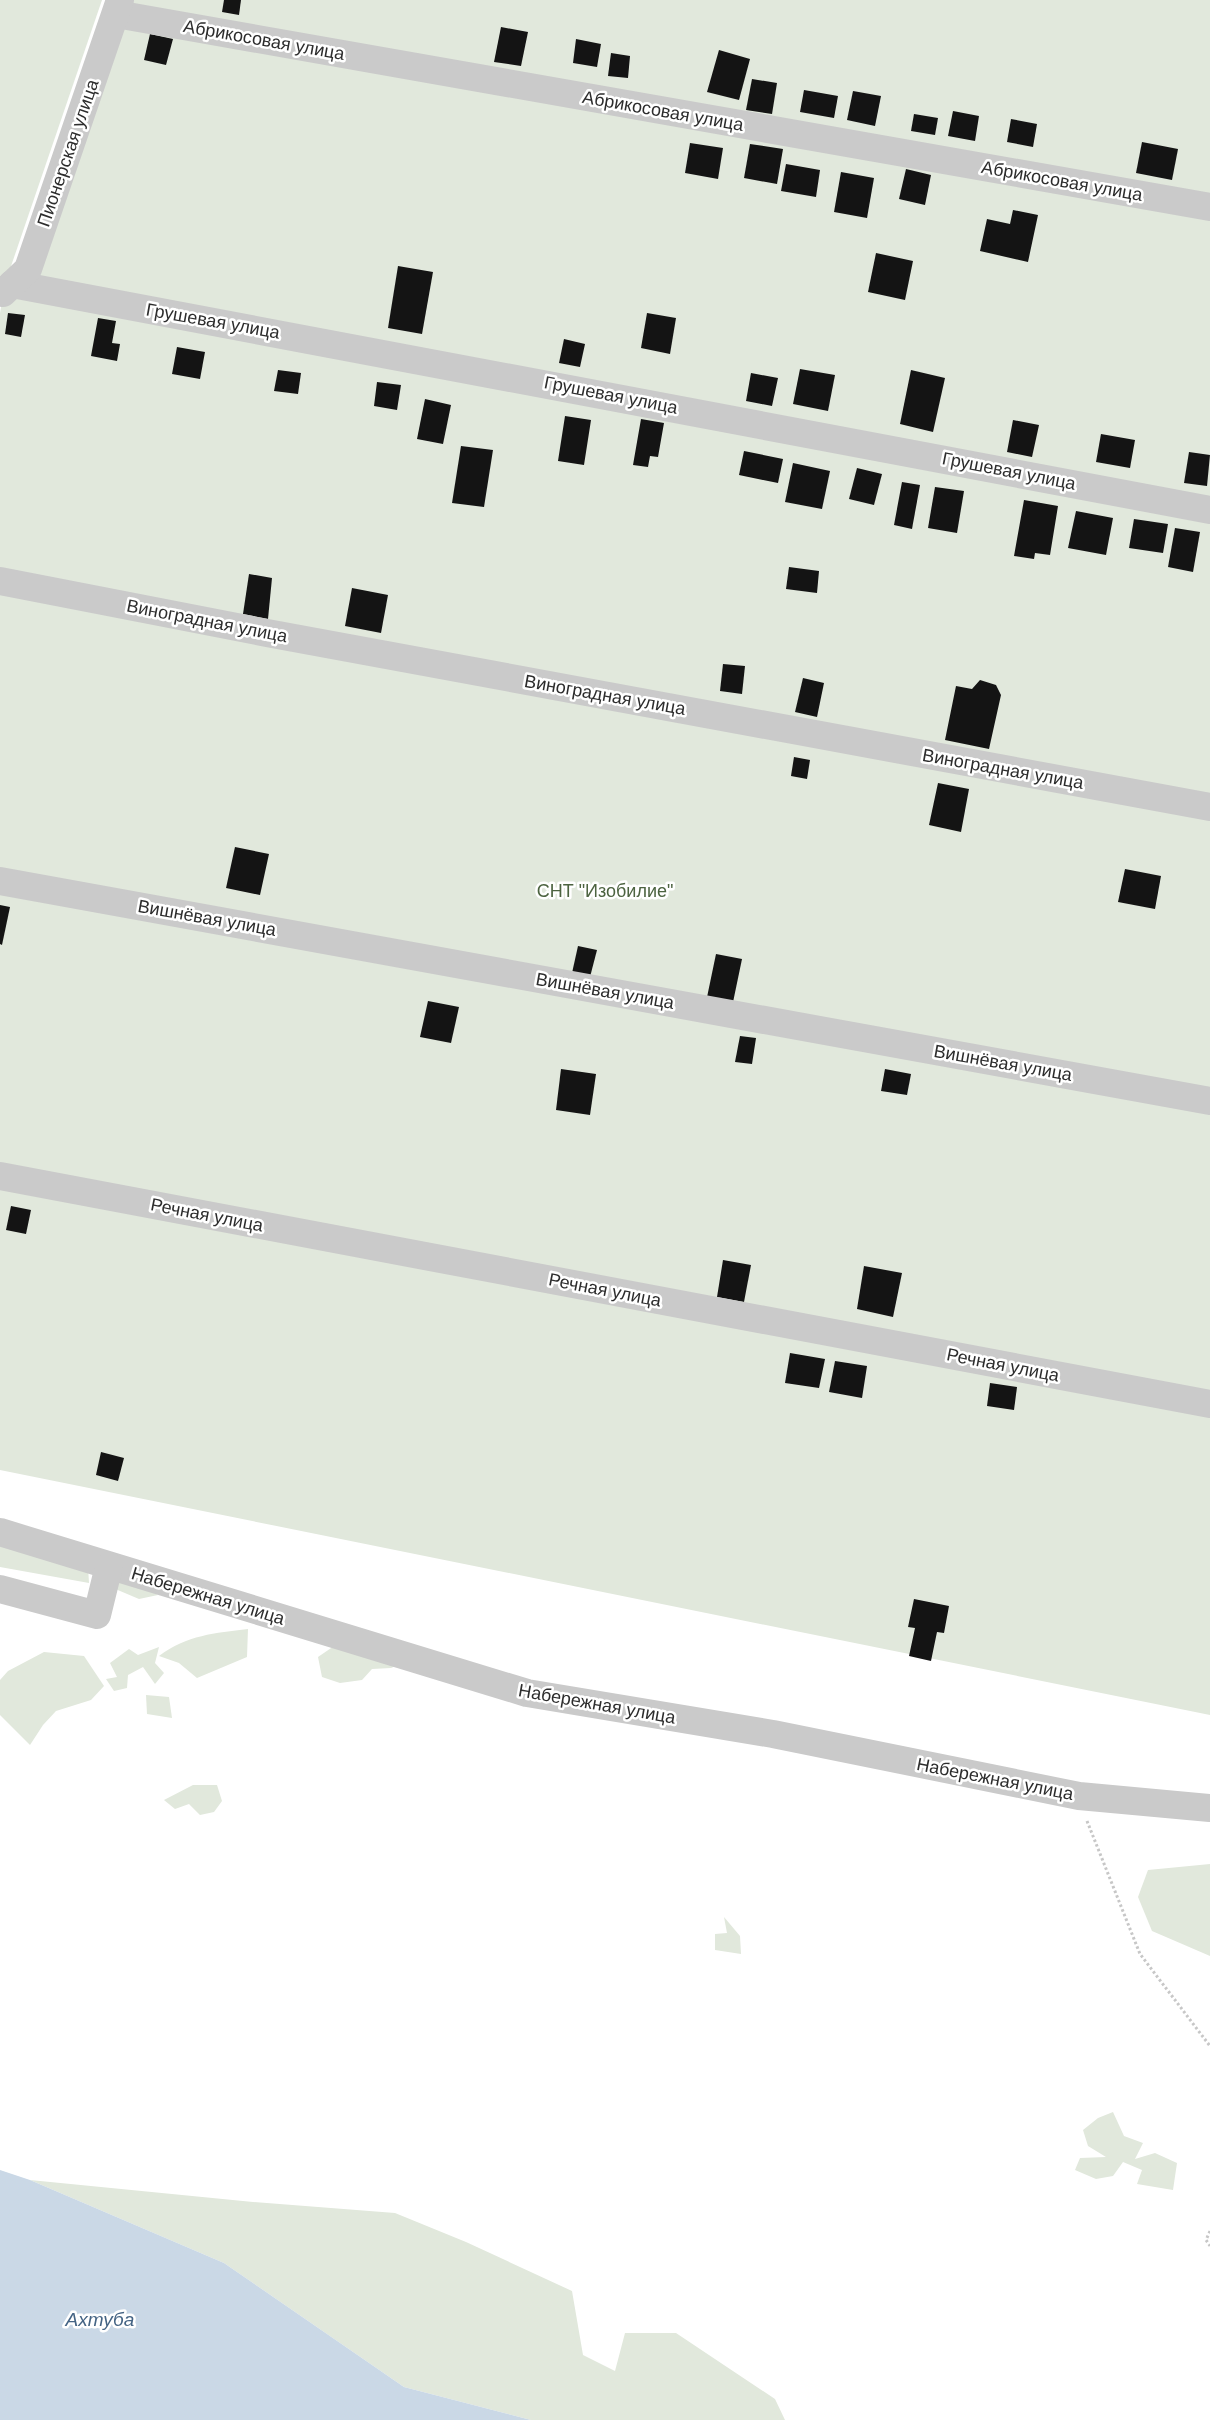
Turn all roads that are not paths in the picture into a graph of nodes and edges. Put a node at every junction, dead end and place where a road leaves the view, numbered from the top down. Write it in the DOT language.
graph roads {
  1 [pos="118,7"];
  2 [pos="1210,207"];
  3 [pos="6,290"];
  4 [pos="1210,510"];
  5 [pos="0,581"];
  6 [pos="1210,807"];
  7 [pos="0,881"];
  8 [pos="1210,1101"];
  9 [pos="0,1176"];
  10 [pos="1210,1404"];
  11 [pos="0,1532"];
  12 [pos="109,1566"];
  13 [pos="0,1589"];
  14 [pos="1210,1808"];
  1 -- 2 [label="street, Абрикосовая улица"];
  1 -- 3 [label="street, Пионерская улица"];
  3 -- 4 [label="street, Грушевая улица"];
  5 -- 6 [label="street, Виноградная улица"];
  7 -- 8 [label="street, Вишнёвая улица"];
  9 -- 10 [label="street, Речная улица"];
  11 -- 12 [label="street, Набережная улица"];
  12 -- 13 [label="street"];
  12 -- 14 [label="street, Набережная улица"];
}
